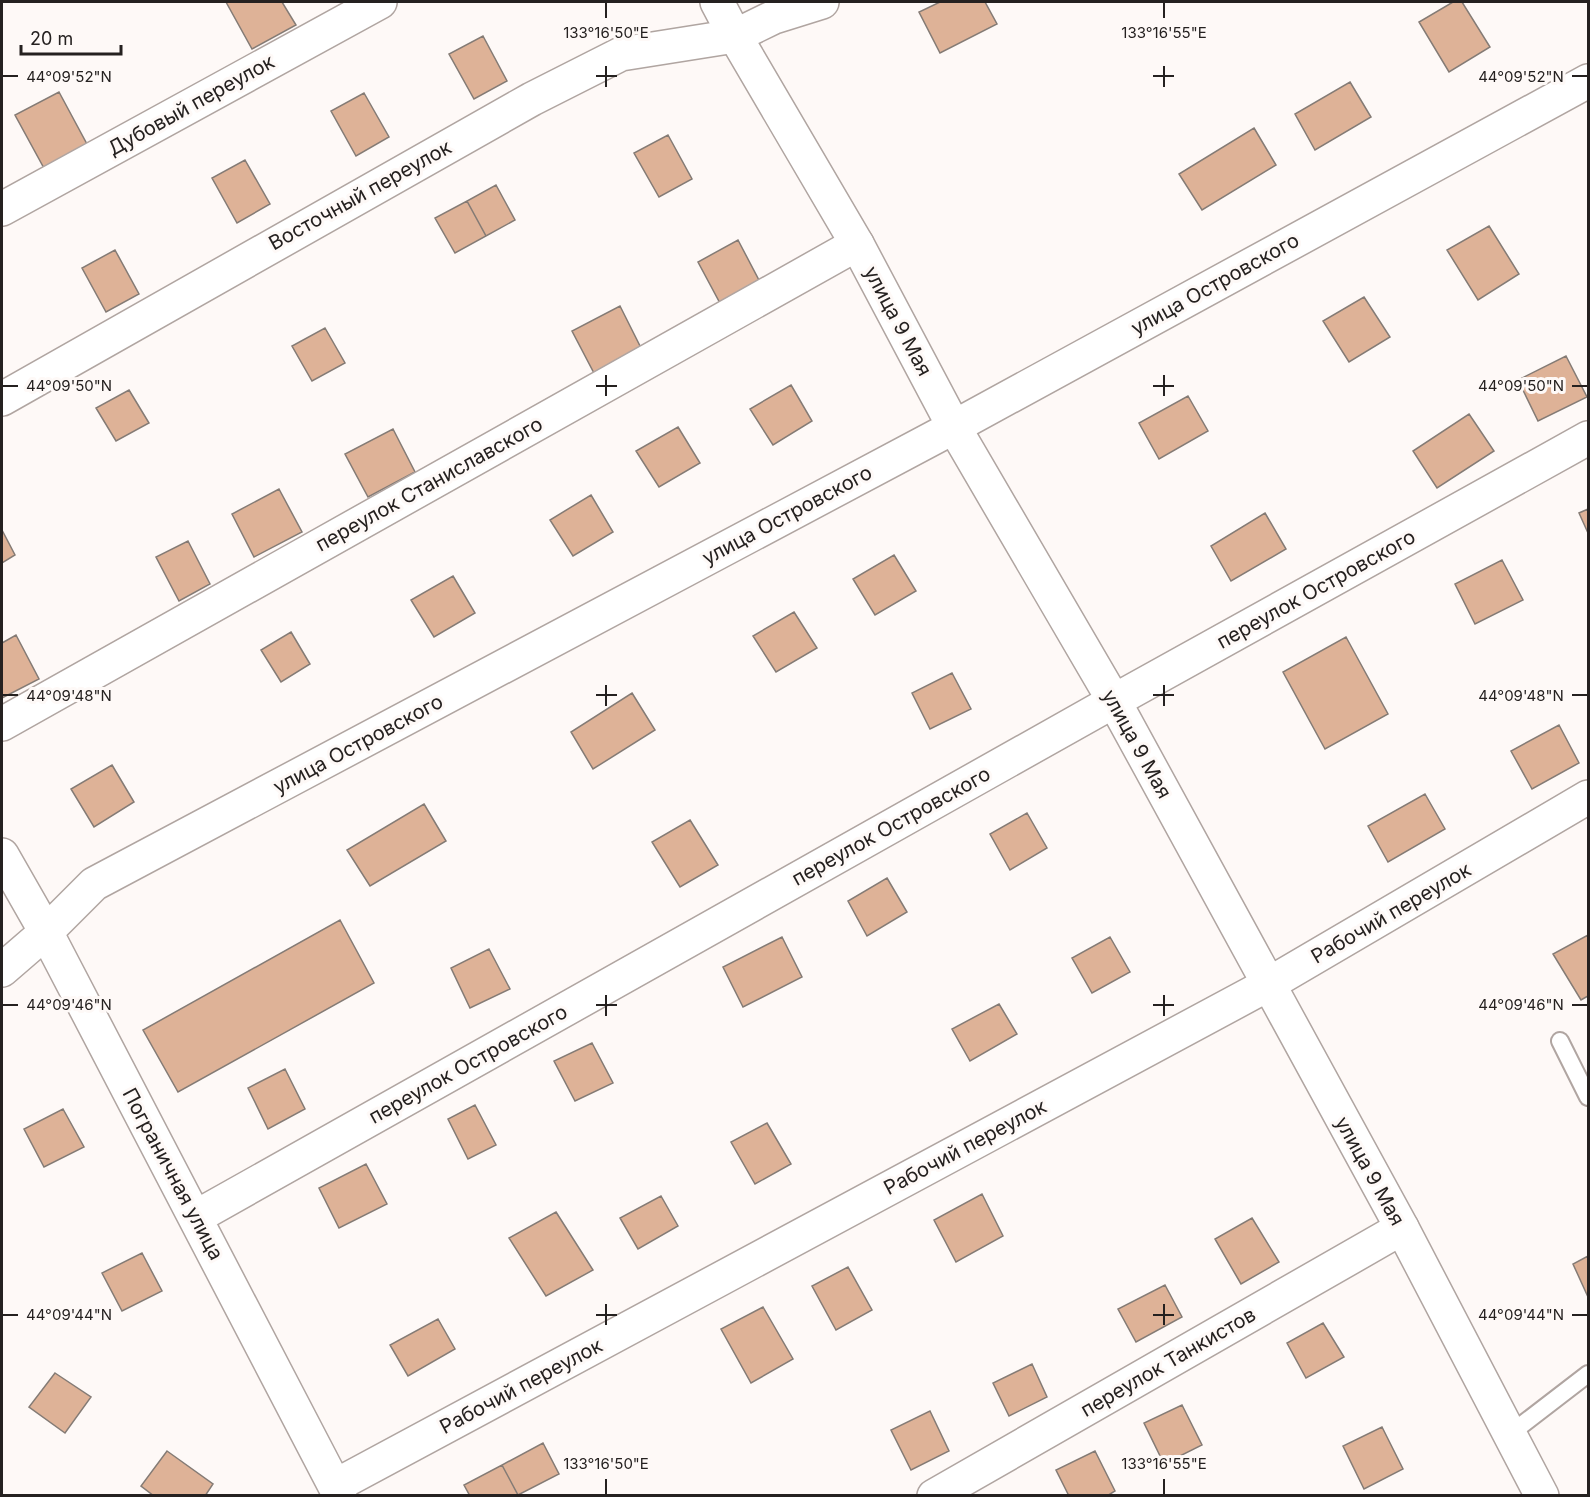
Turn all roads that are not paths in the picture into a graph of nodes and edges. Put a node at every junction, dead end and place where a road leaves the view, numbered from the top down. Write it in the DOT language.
graph roads {
  1 [pos="380,2"];
  2 [pos="717,2"];
  3 [pos="822,2"];
  4 [pos="735,36"];
  5 [pos="1588,81"];
  6 [pos="2,209"];
  7 [pos="857,244"];
  8 [pos="2,399"];
  9 [pos="954,426"];
  10 [pos="1588,438"];
  11 [pos="1114,701"];
  12 [pos="2,724"];
  13 [pos="1588,797"];
  14 [pos="2,855"];
  15 [pos="46,932"];
  16 [pos="2,970"];
  17 [pos="1269,984"];
  18 [pos="1560,1041"];
  19 [pos="1588,1097"];
  20 [pos="196,1217"];
  21 [pos="1402,1228"];
  22 [pos="1588,1374"];
  23 [pos="1510,1434"];
  24 [pos="338,1491"];
  25 [pos="934,1496"];
  26 [pos="1542,1496"];
  1 -- 6 [label="street, Дубовый переулок"];
  2 -- 4 [label="street, улица 9 Мая"];
  3 -- 4 [label="street, Восточный переулок"];
  4 -- 7 [label="street, улица 9 Мая"];
  4 -- 8 [label="street, Восточный переулок"];
  5 -- 9 [label="street, улица Островского"];
  7 -- 9 [label="street, улица 9 Мая"];
  7 -- 12 [label="street, переулок Станиславского"];
  9 -- 11 [label="street, улица 9 Мая"];
  9 -- 15 [label="street, улица Островского"];
  10 -- 11 [label="street, переулок Островского"];
  11 -- 17 [label="street, улица 9 Мая"];
  11 -- 20 [label="street, переулок Островского"];
  13 -- 17 [label="street, Рабочий переулок"];
  14 -- 15 [label="street, Пограничная улица"];
  15 -- 16 [label="street, улица Островского"];
  15 -- 20 [label="street, Пограничная улица"];
  17 -- 21 [label="street, улица 9 Мая"];
  17 -- 24 [label="street, Рабочий переулок"];
  18 -- 19 [label="lane"];
  20 -- 24 [label="street, Пограничная улица"];
  21 -- 23 [label="street, улица 9 Мая"];
  21 -- 25 [label="street, переулок Танкистов"];
  22 -- 23 [label="lane"];
  23 -- 26 [label="street, улица 9 Мая"];
}
